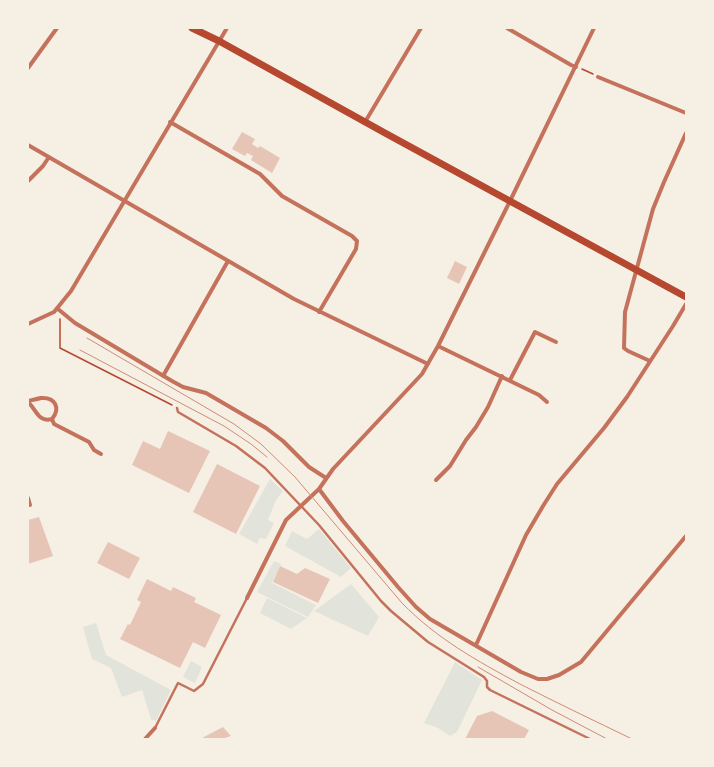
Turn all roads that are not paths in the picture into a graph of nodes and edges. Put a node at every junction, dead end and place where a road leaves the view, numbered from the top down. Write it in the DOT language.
graph roads {
  1 [pos="57,28"];
  2 [pos="192,28"];
  3 [pos="202,28"];
  4 [pos="227,28"];
  5 [pos="421,28"];
  6 [pos="507,28"];
  7 [pos="594,28"];
  8 [pos="219,40"];
  9 [pos="576,67"];
  10 [pos="28,68"];
  11 [pos="598,77"];
  12 [pos="686,113"];
  13 [pos="170,122"];
  14 [pos="364,122"];
  15 [pos="686,133"];
  16 [pos="28,145"];
  17 [pos="49,158"];
  18 [pos="28,181"];
  19 [pos="124,201"];
  20 [pos="510,201"];
  21 [pos="228,261"];
  22 [pos="637,270"];
  23 [pos="686,298"];
  24 [pos="686,304"];
  25 [pos="58,309"];
  26 [pos="319,312"];
  27 [pos="28,324"];
  28 [pos="556,342"];
  29 [pos="438,346"];
  30 [pos="650,361"];
  31 [pos="428,364"];
  32 [pos="163,376"];
  33 [pos="502,376"];
  34 [pos="510,380"];
  35 [pos="28,402"];
  36 [pos="547,402"];
  37 [pos="177,408"];
  38 [pos="52,419"];
  39 [pos="101,454"];
  40 [pos="326,478"];
  41 [pos="436,480"];
  42 [pos="319,489"];
  43 [pos="28,498"];
  44 [pos="30,505"];
  45 [pos="301,505"];
  46 [pos="686,536"];
  47 [pos="247,598"];
  48 [pos="476,645"];
  49 [pos="155,728"];
  50 [pos="145,739"];
  51 [pos="590,739"];
  1 -- 10 [label="street"];
  2 -- 8 [label="main road"];
  3 -- 8 [label="main road"];
  4 -- 8 [label="street"];
  5 -- 14 [label="street"];
  6 -- 9 [label="street"];
  7 -- 9 [label="street"];
  8 -- 13 [label="street"];
  8 -- 14 [label="main road"];
  9 -- 20 [label="street"];
  11 -- 12 [label="street"];
  13 -- 19 [label="street"];
  13 -- 26 [label="street"];
  14 -- 20 [label="main road"];
  15 -- 22 [label="street"];
  16 -- 17 [label="street"];
  17 -- 18 [label="street"];
  17 -- 19 [label="street"];
  19 -- 21 [label="street"];
  19 -- 25 [label="street"];
  20 -- 22 [label="main road"];
  20 -- 29 [label="street"];
  21 -- 26 [label="street"];
  21 -- 32 [label="street"];
  22 -- 23 [label="main road"];
  22 -- 30 [label="street"];
  24 -- 30 [label="street"];
  25 -- 27 [label="street"];
  25 -- 32 [label="street"];
  26 -- 31 [label="street"];
  28 -- 34 [label="street"];
  29 -- 31 [label="street"];
  29 -- 33 [label="street"];
  30 -- 48 [label="street"];
  31 -- 40 [label="street"];
  32 -- 40 [label="street"];
  33 -- 34 [label="street"];
  33 -- 41 [label="street"];
  34 -- 36 [label="street"];
  35 -- 38 [label="street"];
  35 -- 38 [label="street"];
  37 -- 45 [label="lane"];
  38 -- 39 [label="street"];
  40 -- 42 [label="street"];
  42 -- 45 [label="street"];
  42 -- 48 [label="street"];
  43 -- 44 [label="street"];
  45 -- 47 [label="street"];
  45 -- 51 [label="lane"];
  46 -- 48 [label="street"];
  47 -- 49 [label="lane"];
  49 -- 50 [label="street"];
}
